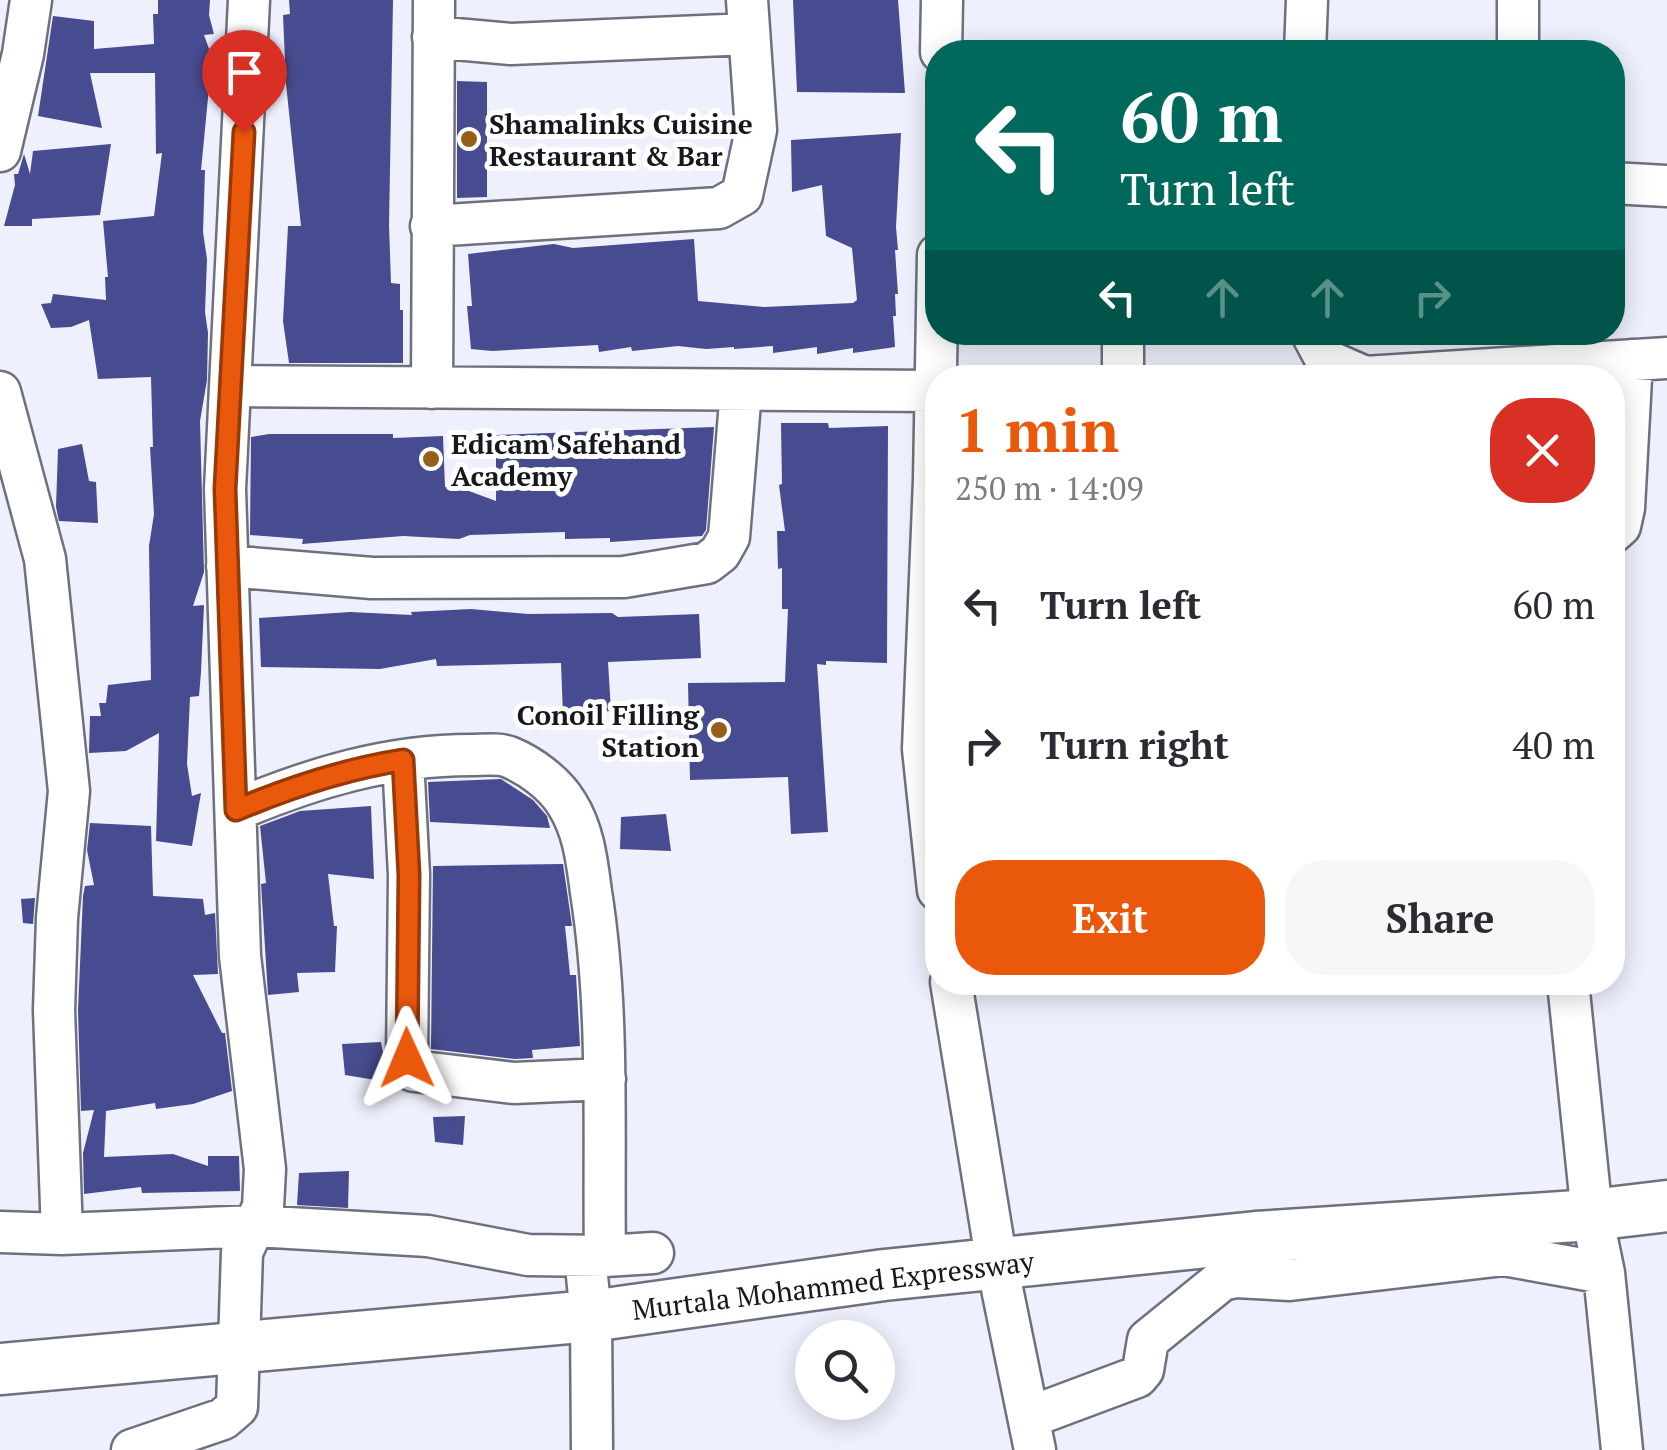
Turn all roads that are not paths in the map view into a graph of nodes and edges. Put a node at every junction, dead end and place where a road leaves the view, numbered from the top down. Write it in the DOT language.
graph roads {
  1 [pos="31,0"];
  2 [pos="249,0"];
  3 [pos="942,0"];
  4 [pos="1307,0"];
  5 [pos="1518,0"];
  6 [pos="748,17"];
  7 [pos="434,18"];
  8 [pos="941,40"];
  9 [pos="1306,40"];
  10 [pos="1518,40"];
  11 [pos="0,151"];
  12 [pos="1625,184"];
  13 [pos="1667,186"];
  14 [pos="432,226"];
  15 [pos="1318,345"];
  16 [pos="1650,359"];
  17 [pos="1337,365"];
  18 [pos="1555,365"];
  19 [pos="230,386"];
  20 [pos="432,388"];
  21 [pos="741,390"];
  22 [pos="0,392"];
  23 [pos="925,392"];
  24 [pos="1625,502"];
  25 [pos="227,566"];
  26 [pos="925,690"];
  27 [pos="403,760"];
  28 [pos="925,768"];
  29 [pos="236,810"];
  30 [pos="954,995"];
  31 [pos="1569,995"];
  32 [pos="605,1079"];
  33 [pos="1667,1206"];
  34 [pos="1592,1215"];
  35 [pos="254,1226"];
  36 [pos="0,1232"];
  37 [pos="62,1234"];
  38 [pos="653,1253"];
  39 [pos="595,1256"];
  40 [pos="997,1264"];
  41 [pos="1604,1273"];
  42 [pos="592,1316"];
  43 [pos="239,1348"];
  44 [pos="0,1370"];
  45 [pos="1033,1433"];
  46 [pos="132,1450"];
  47 [pos="592,1450"];
  48 [pos="1622,1450"];
  1 -- 11 [label="street"];
  2 -- 19 [label="street"];
  3 -- 8 [label="street"];
  4 -- 9 [label="street"];
  5 -- 10 [label="street"];
  6 -- 7 [label="street"];
  6 -- 14 [label="street"];
  7 -- 14 [label="street"];
  12 -- 13 [label="street"];
  14 -- 20 [label="street"];
  15 -- 17 [label="street"];
  16 -- 18 [label="street"];
  16 -- 24 [label="street"];
  19 -- 20 [label="street"];
  19 -- 25 [label="street"];
  20 -- 21 [label="street"];
  21 -- 23 [label="street"];
  21 -- 25 [label="street"];
  22 -- 37 [label="street"];
  25 -- 29 [label="street"];
  26 -- 28 [label="street"];
  27 -- 29 [label="street"];
  27 -- 32 [label="street"];
  27 -- 32 [label="street"];
  29 -- 35 [label="street"];
  30 -- 40 [label="street"];
  31 -- 34 [label="street"];
  32 -- 39 [label="street"];
  33 -- 34 [label="main road, Murtala Mohammed Expressway"];
  34 -- 40 [label="main road, Murtala Mohammed Expressway"];
  34 -- 41 [label="street"];
  35 -- 37 [label="street"];
  35 -- 39 [label="street"];
  35 -- 43 [label="street"];
  36 -- 37 [label="street"];
  38 -- 39 [label="street"];
  39 -- 42 [label="street"];
  40 -- 42 [label="main road, Murtala Mohammed Expressway"];
  40 -- 45 [label="street"];
  41 -- 45 [label="street"];
  41 -- 48 [label="street"];
  42 -- 43 [label="main road, Murtala Mohammed Expressway"];
  42 -- 47 [label="street"];
  43 -- 44 [label="main road, Murtala Mohammed Expressway"];
  43 -- 46 [label="street"];
}
